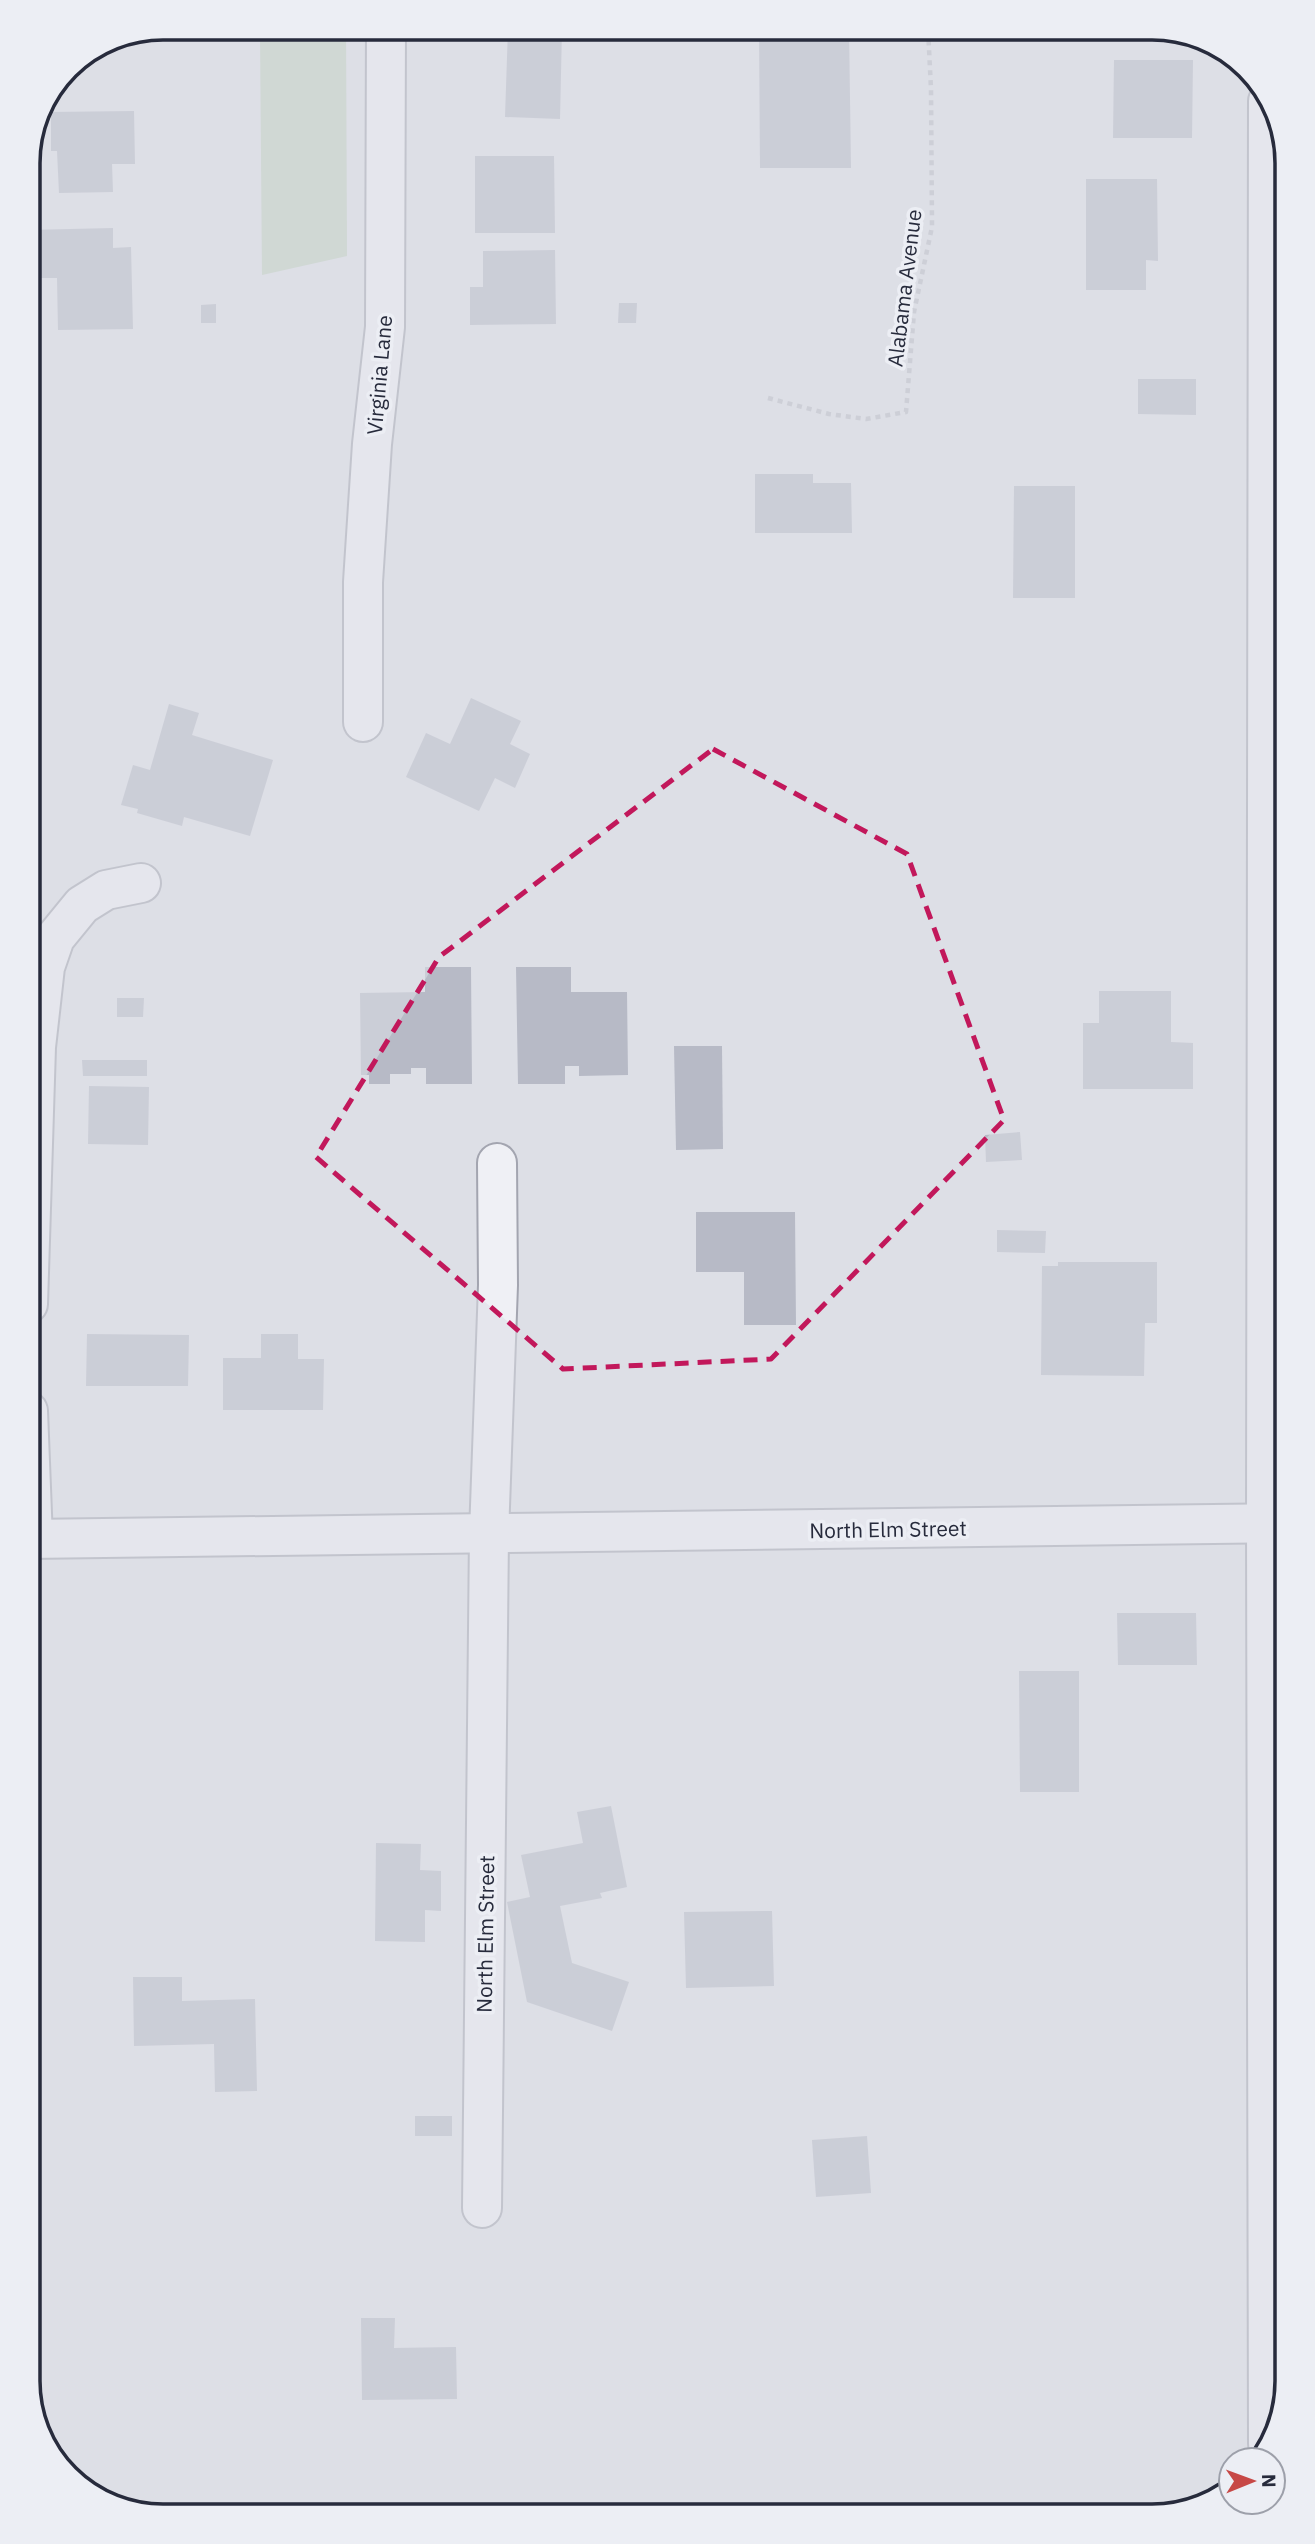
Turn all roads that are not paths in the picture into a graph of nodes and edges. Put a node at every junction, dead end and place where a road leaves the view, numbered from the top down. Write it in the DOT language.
graph roads {
  1 [pos="386,41"];
  2 [pos="1269,127"];
  3 [pos="1275,263"];
  4 [pos="363,722"];
  5 [pos="141,884"];
  6 [pos="41,1006"];
  7 [pos="498,1163"];
  8 [pos="1275,1523"];
  9 [pos="489,1534"];
  10 [pos="40,1539"];
  11 [pos="1275,1638"];
  12 [pos="482,2208"];
  13 [pos="1268,2419"];
  1 -- 4 [label="street, Virginia Lane"];
  2 -- 3 [label="street"];
  5 -- 6 [label="street"];
  7 -- 9 [label="street"];
  8 -- 9 [label="street, North Elm Street"];
  9 -- 10 [label="street, North Elm Street"];
  9 -- 12 [label="street, North Elm Street"];
  11 -- 13 [label="street"];
}
